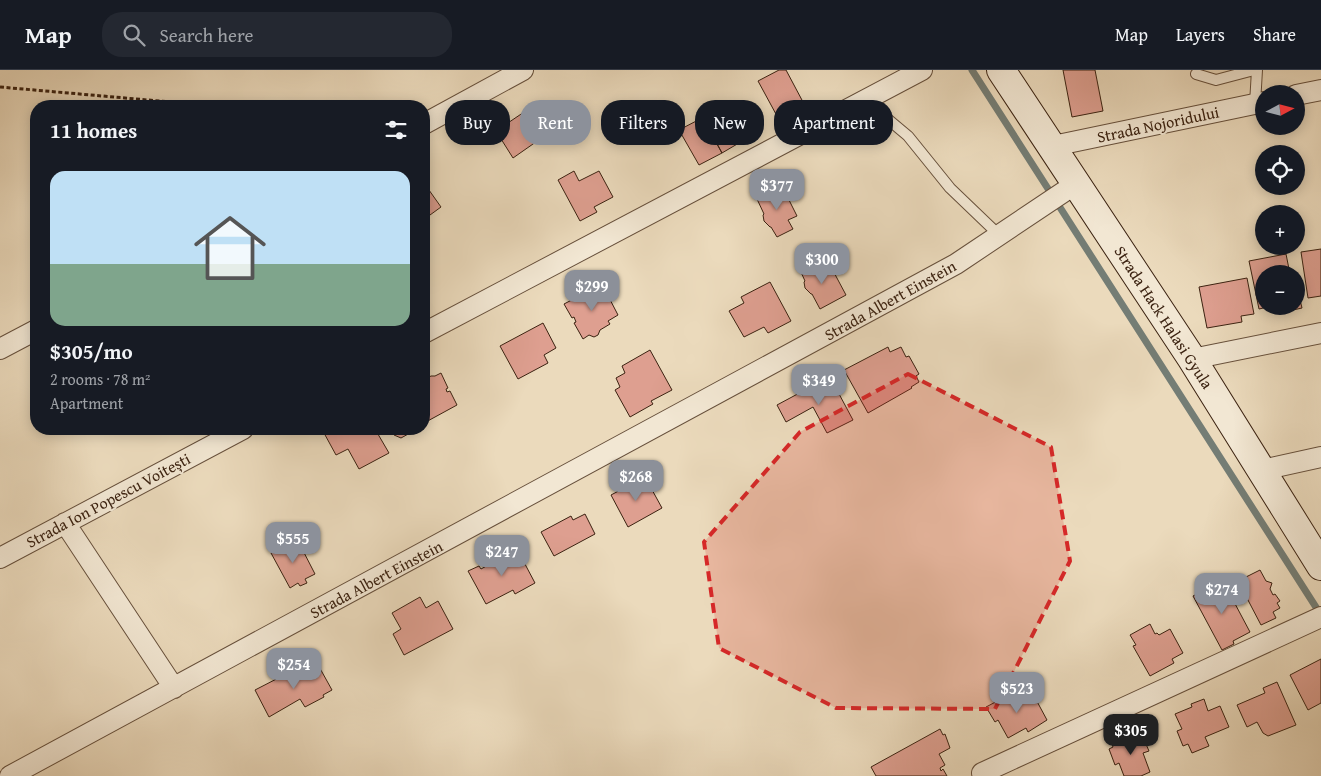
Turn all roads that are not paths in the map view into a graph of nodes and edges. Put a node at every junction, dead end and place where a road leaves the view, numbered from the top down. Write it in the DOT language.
graph roads {
  1 [pos="523,70"];
  2 [pos="922,70"];
  3 [pos="1002,70"];
  4 [pos="1256,70"];
  5 [pos="1196,74"];
  6 [pos="1258,85"];
  7 [pos="1321,90"];
  8 [pos="1305,93"];
  9 [pos="865,100"];
  10 [pos="1255,104"];
  11 [pos="430,121"];
  12 [pos="893,123"];
  13 [pos="780,145"];
  14 [pos="1053,146"];
  15 [pos="1074,185"];
  16 [pos="999,235"];
  17 [pos="430,330"];
  18 [pos="30,333"];
  19 [pos="1321,333"];
  20 [pos="0,349"];
  21 [pos="1192,359"];
  22 [pos="232,435"];
  23 [pos="1321,457"];
  24 [pos="1262,470"];
  25 [pos="65,523"];
  26 [pos="0,558"];
  27 [pos="1321,566"];
  28 [pos="1321,617"];
  29 [pos="174,688"];
  30 [pos="982,773"];
  31 [pos="10,776"];
  1 -- 11 [label="street"];
  2 -- 9 [label="street"];
  3 -- 14 [label="street, Strada Hack Halasi Gyula"];
  4 -- 5 [label="lane"];
  4 -- 6 [label="lane"];
  7 -- 8 [label="street"];
  10 -- 14 [label="street, Strada Nojoridului"];
  12 -- 16 [label="lane"];
  13 -- 17 [label="street"];
  14 -- 15 [label="street, Strada Hack Halasi Gyula"];
  15 -- 16 [label="street, Strada Albert Einstein"];
  15 -- 21 [label="street, Strada Hack Halasi Gyula"];
  16 -- 29 [label="street, Strada Albert Einstein"];
  18 -- 20 [label="street"];
  19 -- 21 [label="street"];
  21 -- 24 [label="street, Strada Hack Halasi Gyula"];
  22 -- 25 [label="street, Strada Ion Popescu Voitești"];
  23 -- 24 [label="street"];
  24 -- 27 [label="street, Strada Hack Halasi Gyula"];
  25 -- 26 [label="street, Strada Ion Popescu Voitești"];
  25 -- 29 [label="street"];
  28 -- 30 [label="street"];
  29 -- 31 [label="street, Strada Albert Einstein"];
}
